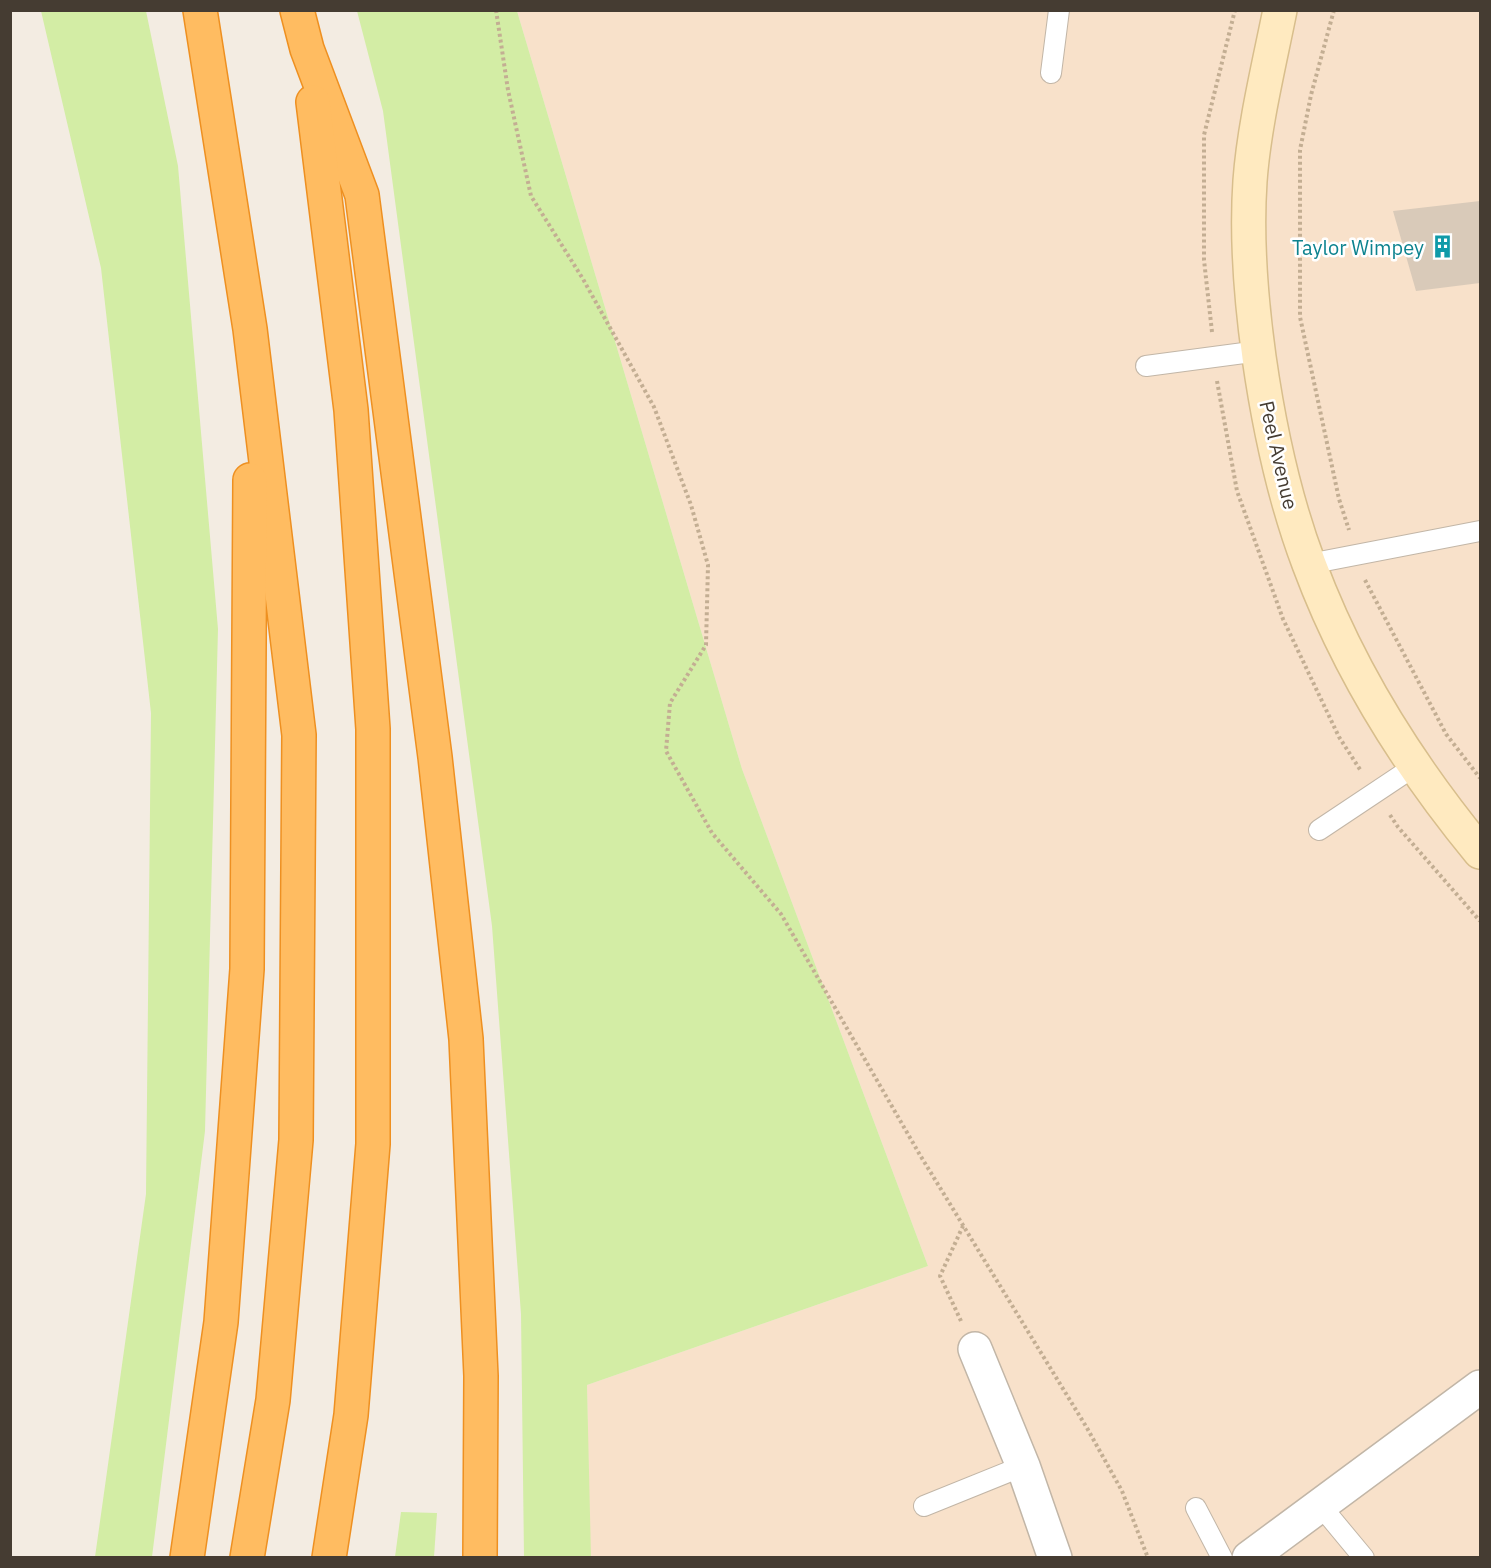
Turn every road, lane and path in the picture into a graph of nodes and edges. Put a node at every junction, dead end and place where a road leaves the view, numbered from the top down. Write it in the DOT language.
graph roads {
  1 [pos="200,10"];
  2 [pos="297,10"];
  3 [pos="496,10"];
  4 [pos="1059,10"];
  5 [pos="1280,10"];
  6 [pos="1334,10"];
  7 [pos="307,49"];
  8 [pos="1051,73"];
  9 [pos="250,329"];
  10 [pos="1258,351"];
  11 [pos="1146,366"];
  12 [pos="1480,531"];
  13 [pos="1356,554"];
  14 [pos="1309,564"];
  15 [pos="1415,766"];
  16 [pos="1480,778"];
  17 [pos="1319,830"];
  18 [pos="1480,852"];
  19 [pos="963,1226"];
  20 [pos="975,1349"];
  21 [pos="1476,1398"];
  22 [pos="1023,1466"];
  23 [pos="1320,1505"];
  24 [pos="924,1506"];
  25 [pos="1196,1508"];
  26 [pos="187,1557"];
  27 [pos="247,1557"];
  28 [pos="329,1557"];
  29 [pos="480,1557"];
  30 [pos="1055,1557"];
  31 [pos="1148,1557"];
  32 [pos="1222,1557"];
  33 [pos="1249,1557"];
  34 [pos="1364,1557"];
  1 -- 9 [label="highway"];
  2 -- 7 [label="highway"];
  3 -- 19 [label="path"];
  4 -- 8 [label="lane"];
  5 -- 10 [label="street, Peel Avenue"];
  6 -- 13 [label="path"];
  7 -- 28 [label="highway"];
  7 -- 29 [label="highway"];
  9 -- 26 [label="highway"];
  9 -- 27 [label="highway"];
  10 -- 11 [label="lane"];
  10 -- 14 [label="street, Peel Avenue"];
  12 -- 13 [label="lane"];
  13 -- 14 [label="lane"];
  13 -- 16 [label="path"];
  14 -- 15 [label="street, Peel Avenue"];
  15 -- 17 [label="lane"];
  15 -- 18 [label="street, Peel Avenue"];
  19 -- 20 [label="path"];
  19 -- 31 [label="path"];
  20 -- 22 [label="street"];
  21 -- 23 [label="street"];
  22 -- 24 [label="lane"];
  22 -- 30 [label="street"];
  23 -- 33 [label="street"];
  23 -- 34 [label="lane"];
  25 -- 32 [label="lane"];
}
